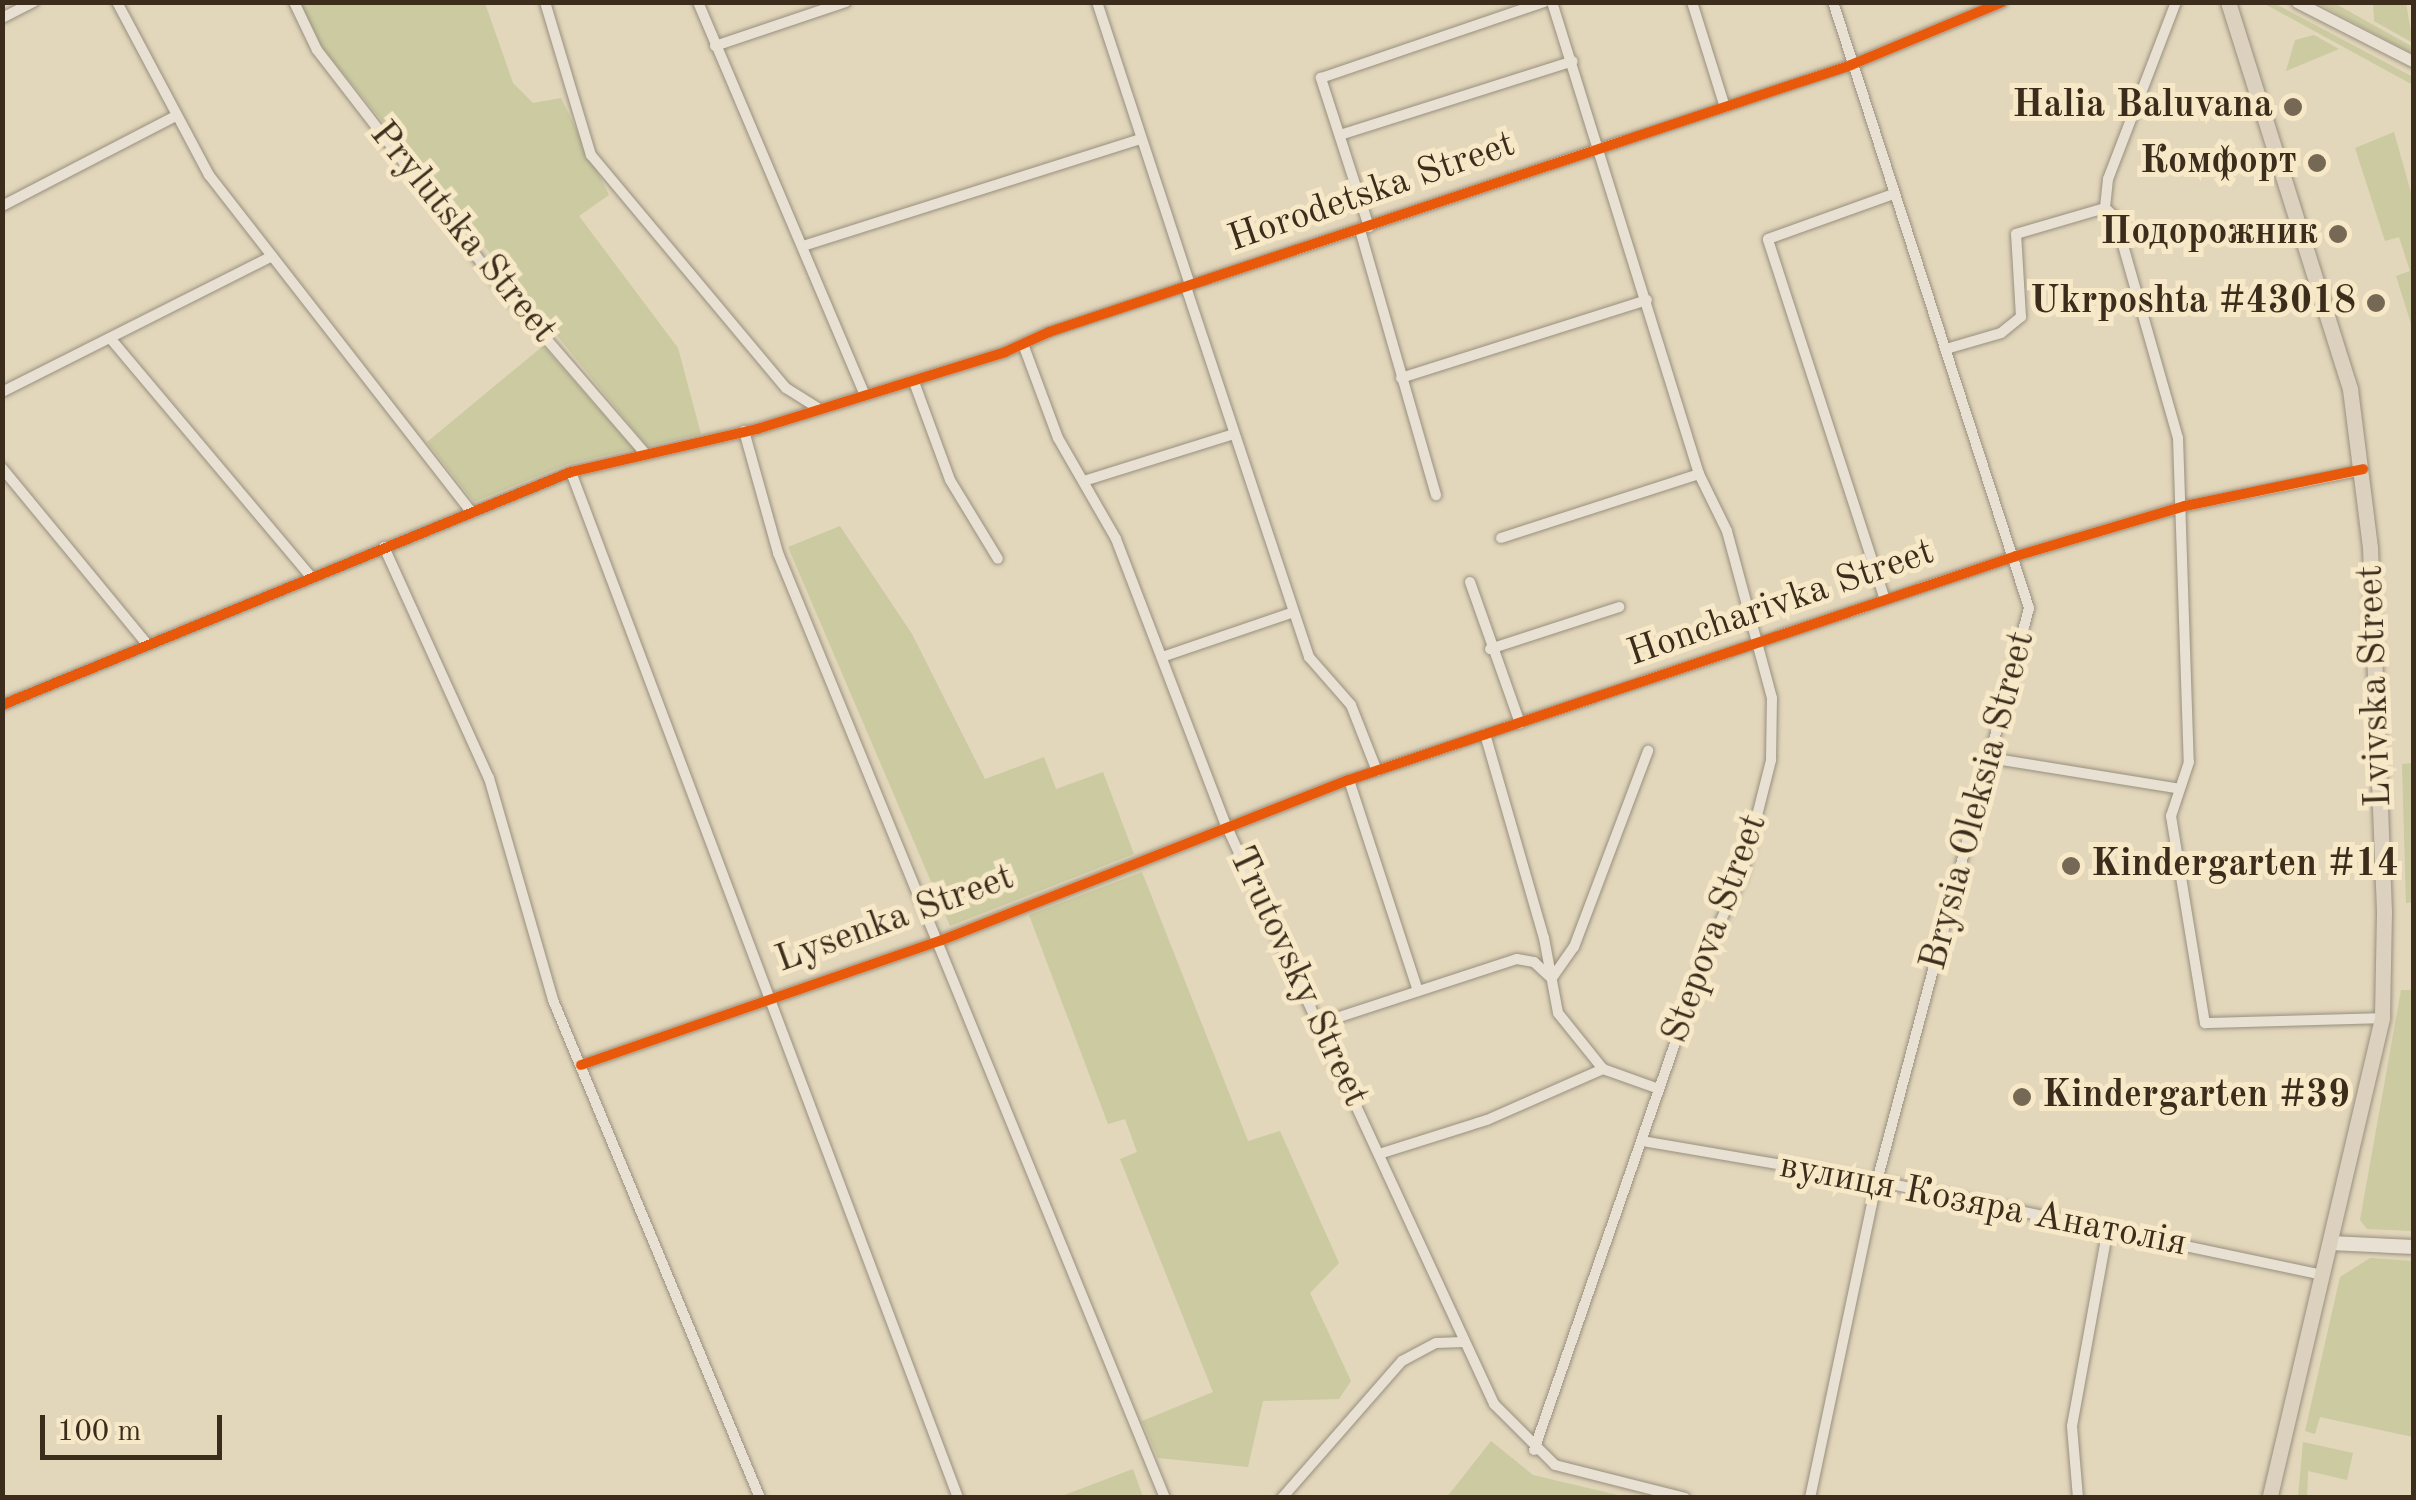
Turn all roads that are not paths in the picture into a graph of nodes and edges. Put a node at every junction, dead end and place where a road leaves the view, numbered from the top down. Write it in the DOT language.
graph roads {
  1 [pos="34,2"];
  2 [pos="117,2"];
  3 [pos="294,2"];
  4 [pos="545,2"];
  5 [pos="698,2"];
  6 [pos="846,2"];
  7 [pos="1096,2"];
  8 [pos="1544,2"];
  9 [pos="1552,2"];
  10 [pos="1692,2"];
  11 [pos="1833,2"];
  12 [pos="2002,2"];
  13 [pos="2176,2"];
  14 [pos="2228,2"];
  15 [pos="2297,2"];
  16 [pos="1985,6"];
  17 [pos="2,18"];
  18 [pos="715,46"];
  19 [pos="1573,60"];
  20 [pos="2414,62"];
  21 [pos="1851,65"];
  22 [pos="1726,106"];
  23 [pos="174,117"];
  24 [pos="1340,135"];
  25 [pos="1140,139"];
  26 [pos="1602,146"];
  27 [pos="1894,194"];
  28 [pos="2,206"];
  29 [pos="2104,208"];
  30 [pos="1364,229"];
  31 [pos="803,246"];
  32 [pos="272,256"];
  33 [pos="1188,286"];
  34 [pos="1647,300"];
  35 [pos="110,338"];
  36 [pos="1022,344"];
  37 [pos="1946,349"];
  38 [pos="1401,378"];
  39 [pos="914,382"];
  40 [pos="2,392"];
  41 [pos="864,394"];
  42 [pos="819,409"];
  43 [pos="744,431"];
  44 [pos="1234,434"];
  45 [pos="644,452"];
  46 [pos="2,468"];
  47 [pos="2363,470"];
  48 [pos="571,472"];
  49 [pos="1700,474"];
  50 [pos="1087,480"];
  51 [pos="1436,495"];
  52 [pos="2185,506"];
  53 [pos="471,511"];
  54 [pos="1501,538"];
  55 [pos="384,547"];
  56 [pos="2016,556"];
  57 [pos="998,559"];
  58 [pos="312,577"];
  59 [pos="1470,582"];
  60 [pos="1885,600"];
  61 [pos="1620,607"];
  62 [pos="1294,612"];
  63 [pos="1763,643"];
  64 [pos="148,645"];
  65 [pos="1490,649"];
  66 [pos="1162,657"];
  67 [pos="2,704"];
  68 [pos="1520,723"];
  69 [pos="1485,734"];
  70 [pos="1648,751"];
  71 [pos="1990,758"];
  72 [pos="1377,771"];
  73 [pos="1348,780"];
  74 [pos="2176,788"];
  75 [pos="1226,825"];
  76 [pos="942,940"];
  77 [pos="1552,978"];
  78 [pos="1418,991"];
  79 [pos="772,996"];
  80 [pos="2382,1018"];
  81 [pos="1318,1024"];
  82 [pos="581,1065"];
  83 [pos="1603,1068"];
  84 [pos="1659,1089"];
  85 [pos="1642,1141"];
  86 [pos="1379,1154"];
  87 [pos="1877,1181"];
  88 [pos="2108,1228"];
  89 [pos="2330,1243"];
  90 [pos="2414,1246"];
  91 [pos="2322,1275"];
  92 [pos="1463,1342"];
  93 [pos="1534,1450"];
  94 [pos="760,1498"];
  95 [pos="958,1498"];
  96 [pos="1165,1498"];
  97 [pos="1282,1498"];
  98 [pos="1685,1498"];
  99 [pos="1810,1498"];
  100 [pos="2078,1498"];
  101 [pos="2269,1498"];
  1 -- 17 [label="street"];
  2 -- 23 [label="street"];
  3 -- 45 [label="street, Prylutska Street"];
  4 -- 42 [label="street"];
  5 -- 18 [label="street"];
  6 -- 18 [label="street"];
  7 -- 25 [label="street"];
  8 -- 24 [label="street"];
  9 -- 19 [label="street, Stepova Street"];
  10 -- 22 [label="street"];
  11 -- 21 [label="street, Brysia Oleksia Street"];
  12 -- 16 [label="street, Horodetska Street"];
  13 -- 29 [label="street"];
  14 -- 47 [label="main road, Lvivska Street"];
  15 -- 20 [label="street"];
  16 -- 21 [label="street, Horodetska Street"];
  18 -- 31 [label="street"];
  19 -- 24 [label="street"];
  19 -- 26 [label="street, Stepova Street"];
  21 -- 22 [label="street, Horodetska Street"];
  21 -- 27 [label="street, Brysia Oleksia Street"];
  22 -- 26 [label="street, Horodetska Street"];
  23 -- 28 [label="street"];
  23 -- 32 [label="street"];
  24 -- 30 [label="street"];
  25 -- 31 [label="street"];
  25 -- 33 [label="street"];
  26 -- 30 [label="street, Horodetska Street"];
  26 -- 34 [label="street, Stepova Street"];
  27 -- 37 [label="street, Brysia Oleksia Street"];
  27 -- 60 [label="street"];
  29 -- 37 [label="street"];
  29 -- 52 [label="street"];
  30 -- 33 [label="street, Horodetska Street"];
  30 -- 38 [label="street"];
  31 -- 41 [label="street"];
  32 -- 35 [label="street"];
  32 -- 53 [label="street"];
  33 -- 36 [label="street, Horodetska Street"];
  33 -- 44 [label="street"];
  34 -- 38 [label="street"];
  34 -- 49 [label="street, Stepova Street"];
  35 -- 40 [label="street"];
  35 -- 58 [label="street"];
  36 -- 39 [label="street, Horodetska Street"];
  36 -- 50 [label="street, Trutovsky Street"];
  37 -- 56 [label="street, Brysia Oleksia Street"];
  38 -- 51 [label="street"];
  39 -- 41 [label="street, Horodetska Street"];
  39 -- 57 [label="street"];
  41 -- 42 [label="street, Horodetska Street"];
  42 -- 43 [label="street, Horodetska Street"];
  43 -- 45 [label="street, Horodetska Street"];
  43 -- 76 [label="street, Lysenka Street"];
  44 -- 50 [label="street"];
  44 -- 62 [label="street"];
  45 -- 48 [label="street, Horodetska Street"];
  46 -- 64 [label="street"];
  47 -- 52 [label="street, Honcharivka Street"];
  47 -- 80 [label="main road, Lvivska Street"];
  48 -- 53 [label="street, Horodetska Street"];
  48 -- 79 [label="street, Lysenka Street"];
  49 -- 54 [label="street"];
  49 -- 63 [label="street, Stepova Street"];
  50 -- 66 [label="street, Trutovsky Street"];
  52 -- 56 [label="street, Honcharivka Street"];
  52 -- 74 [label="street"];
  53 -- 55 [label="street, Horodetska Street"];
  55 -- 58 [label="street, Horodetska Street"];
  55 -- 82 [label="street"];
  56 -- 60 [label="street, Honcharivka Street"];
  56 -- 71 [label="street, Brysia Oleksia Street"];
  58 -- 64 [label="street, Horodetska Street"];
  59 -- 65 [label="street"];
  60 -- 63 [label="street, Honcharivka Street"];
  61 -- 65 [label="street"];
  62 -- 66 [label="street"];
  62 -- 72 [label="street"];
  63 -- 68 [label="street, Honcharivka Street"];
  63 -- 84 [label="street, Stepova Street"];
  64 -- 67 [label="street, Horodetska Street"];
  65 -- 68 [label="street"];
  66 -- 75 [label="street, Trutovsky Street"];
  68 -- 69 [label="street, Honcharivka Street"];
  69 -- 72 [label="street, Honcharivka Street"];
  69 -- 77 [label="street"];
  70 -- 77 [label="street"];
  71 -- 74 [label="street"];
  71 -- 87 [label="street, Brysia Oleksia Street"];
  72 -- 73 [label="street, Honcharivka Street"];
  73 -- 75 [label="street, Honcharivka Street"];
  73 -- 78 [label="street"];
  74 -- 80 [label="street"];
  75 -- 76 [label="street, Lysenka Street"];
  75 -- 81 [label="street, Trutovsky Street"];
  76 -- 79 [label="street, Lysenka Street"];
  76 -- 96 [label="street, Lysenka Street"];
  77 -- 78 [label="street"];
  77 -- 83 [label="street"];
  78 -- 81 [label="street"];
  79 -- 82 [label="street, Lysenka Street"];
  79 -- 95 [label="street, Lysenka Street"];
  80 -- 89 [label="main road, Lvivska Street"];
  81 -- 86 [label="street, Trutovsky Street"];
  82 -- 94 [label="street"];
  83 -- 84 [label="street"];
  83 -- 86 [label="street"];
  84 -- 85 [label="street, Stepova Street"];
  85 -- 87 [label="street, вулиця Козяра Анатолія"];
  85 -- 93 [label="street, Stepova Street"];
  86 -- 92 [label="street, Trutovsky Street"];
  87 -- 88 [label="street, вулиця Козяра Анатолія"];
  87 -- 99 [label="street, Brysia Oleksia Street"];
  88 -- 91 [label="street, вулиця Козяра Анатолія"];
  88 -- 100 [label="street"];
  89 -- 90 [label="main road"];
  89 -- 91 [label="main road, Lvivska Street"];
  91 -- 101 [label="main road, Lvivska Street"];
  92 -- 93 [label="street, Trutovsky Street"];
  92 -- 97 [label="street"];
  93 -- 98 [label="street, Trutovsky Street"];
}
